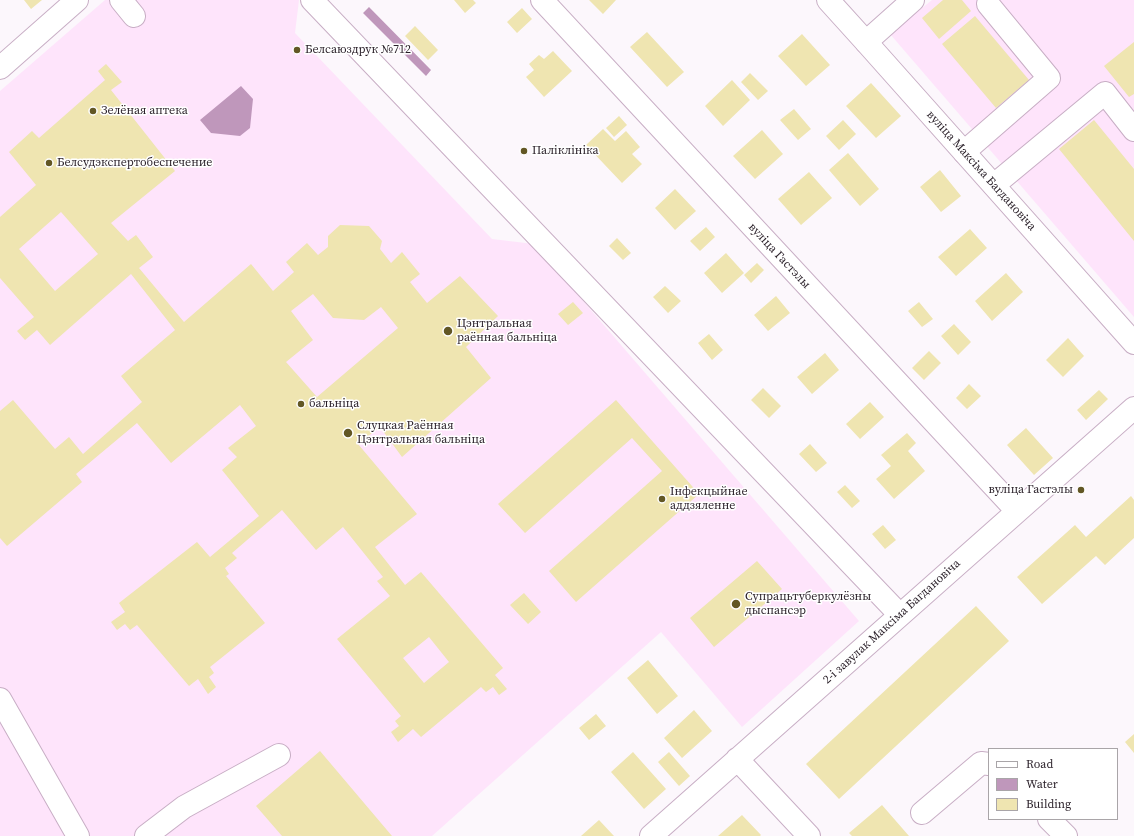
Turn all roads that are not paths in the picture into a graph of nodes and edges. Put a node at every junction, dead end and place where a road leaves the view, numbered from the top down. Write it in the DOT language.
graph roads {
  1 [pos="78,0"];
  2 [pos="312,0"];
  3 [pos="542,0"];
  4 [pos="828,0"];
  5 [pos="912,0"];
  6 [pos="988,4"];
  7 [pos="866,42"];
  8 [pos="0,68"];
  9 [pos="1134,130"];
  10 [pos="964,152"];
  11 [pos="994,185"];
  12 [pos="1134,343"];
  13 [pos="1134,408"];
  14 [pos="1017,511"];
  15 [pos="900,615"];
  16 [pos="0,699"];
  17 [pos="279,756"];
  18 [pos="737,760"];
  19 [pos="988,764"];
  20 [pos="922,813"];
  21 [pos="1050,820"];
  22 [pos="78,836"];
  23 [pos="146,836"];
  24 [pos="651,836"];
  25 [pos="809,836"];
  26 [pos="1066,836"];
  1 -- 8 [label="street"];
  2 -- 15 [label="street"];
  3 -- 14 [label="street, вуліца Гастэлы"];
  4 -- 7 [label="street, вуліца Максіма Багдановіча"];
  5 -- 7 [label="street"];
  6 -- 10 [label="street"];
  7 -- 10 [label="street, вуліца Максіма Багдановіча"];
  9 -- 11 [label="street"];
  10 -- 11 [label="street, вуліца Максіма Багдановіча"];
  11 -- 12 [label="street, вуліца Максіма Багдановіча"];
  13 -- 14 [label="street, 2-і завулак Максіма Багдановіча"];
  14 -- 15 [label="street, 2-і завулак Максіма Багдановіча"];
  15 -- 18 [label="street, 2-і завулак Максіма Багдановіча"];
  16 -- 22 [label="street"];
  17 -- 23 [label="street"];
  18 -- 24 [label="street, 2-і завулак Максіма Багдановіча"];
  18 -- 25 [label="street"];
  19 -- 20 [label="street"];
  21 -- 26 [label="street"];
}
